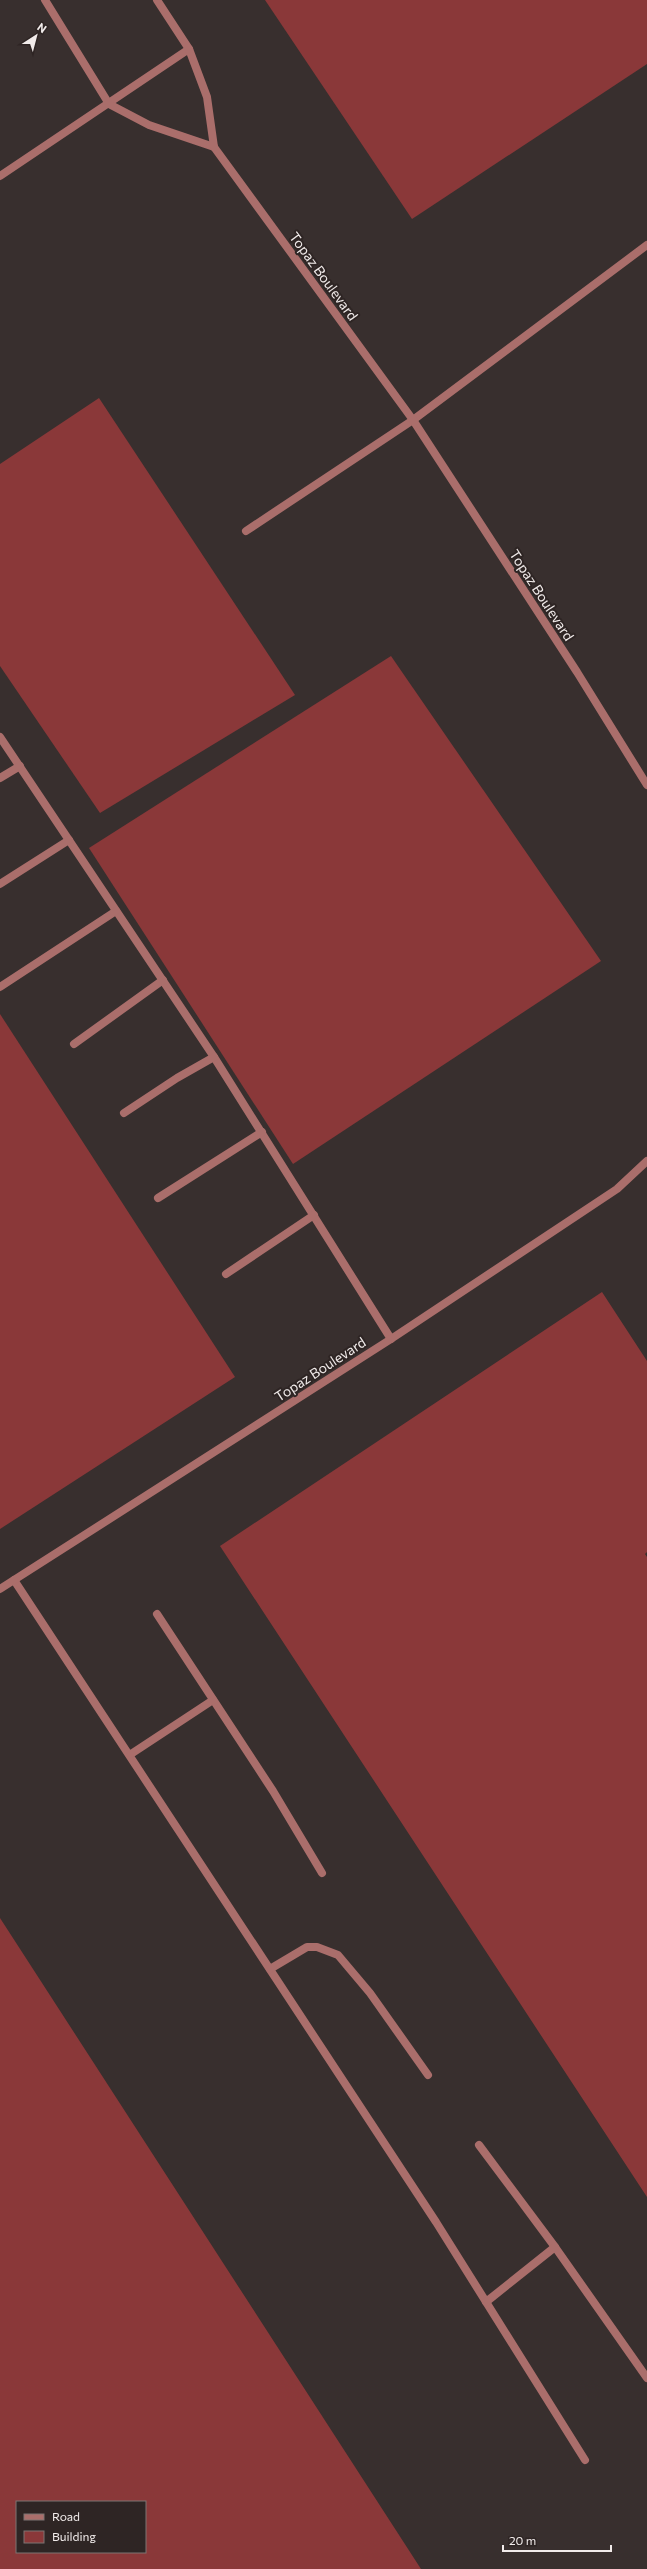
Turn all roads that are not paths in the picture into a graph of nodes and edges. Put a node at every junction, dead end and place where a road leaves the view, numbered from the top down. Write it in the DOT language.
graph roads {
  1 [pos="45,0"];
  2 [pos="157,0"];
  3 [pos="189,49"];
  4 [pos="109,104"];
  5 [pos="214,147"];
  6 [pos="0,176"];
  7 [pos="647,245"];
  8 [pos="413,420"];
  9 [pos="246,531"];
  10 [pos="0,737"];
  11 [pos="20,766"];
  12 [pos="0,778"];
  13 [pos="647,785"];
  14 [pos="69,840"];
  15 [pos="0,884"];
  16 [pos="116,911"];
  17 [pos="162,980"];
  18 [pos="0,987"];
  19 [pos="74,1044"];
  20 [pos="214,1057"];
  21 [pos="124,1113"];
  22 [pos="262,1132"];
  23 [pos="647,1161"];
  24 [pos="158,1198"];
  25 [pos="314,1215"];
  26 [pos="226,1274"];
  27 [pos="391,1339"];
  28 [pos="14,1580"];
  29 [pos="0,1589"];
  30 [pos="157,1614"];
  31 [pos="213,1700"];
  32 [pos="130,1754"];
  33 [pos="322,1873"];
  34 [pos="270,1968"];
  35 [pos="428,2075"];
  36 [pos="479,2145"];
  37 [pos="555,2247"];
  38 [pos="486,2302"];
  39 [pos="647,2378"];
  40 [pos="585,2460"];
  1 -- 4 [label="street"];
  2 -- 3 [label="street, Topaz Boulevard"];
  3 -- 4 [label="street"];
  3 -- 5 [label="street, Topaz Boulevard"];
  4 -- 5 [label="street"];
  4 -- 6 [label="street"];
  5 -- 8 [label="street, Topaz Boulevard"];
  7 -- 8 [label="street"];
  8 -- 9 [label="street"];
  8 -- 13 [label="street, Topaz Boulevard"];
  10 -- 11 [label="street"];
  11 -- 12 [label="street"];
  11 -- 14 [label="street"];
  14 -- 15 [label="street"];
  14 -- 16 [label="street"];
  16 -- 17 [label="street"];
  16 -- 18 [label="street"];
  17 -- 19 [label="street"];
  17 -- 20 [label="street"];
  20 -- 21 [label="street"];
  20 -- 22 [label="street"];
  22 -- 24 [label="street"];
  22 -- 25 [label="street"];
  23 -- 27 [label="street, Topaz Boulevard"];
  25 -- 26 [label="street"];
  25 -- 27 [label="street"];
  27 -- 28 [label="street, Topaz Boulevard"];
  28 -- 29 [label="street, Topaz Boulevard"];
  28 -- 32 [label="street"];
  30 -- 31 [label="street"];
  31 -- 32 [label="street"];
  31 -- 33 [label="street"];
  32 -- 34 [label="street"];
  34 -- 35 [label="street"];
  34 -- 38 [label="street"];
  36 -- 37 [label="street"];
  37 -- 38 [label="street"];
  37 -- 39 [label="street"];
  38 -- 40 [label="street"];
}
